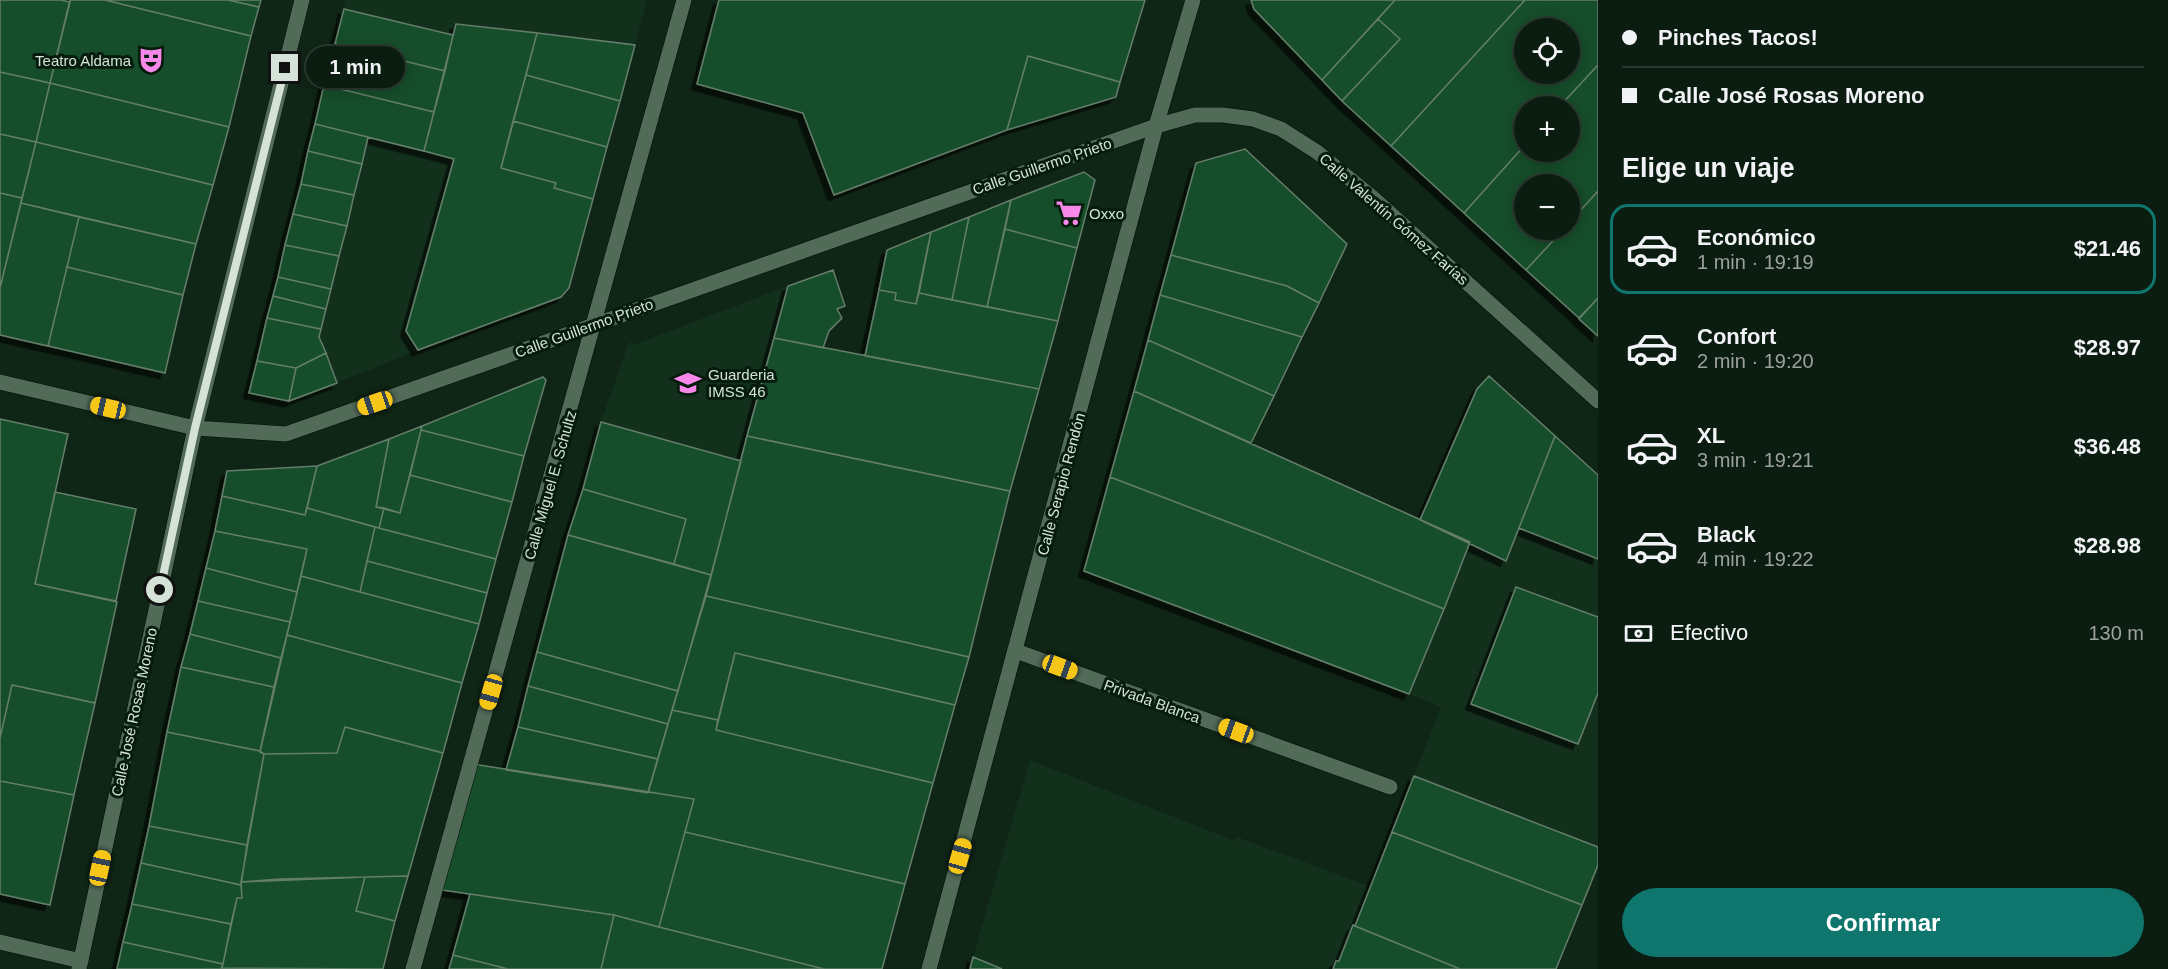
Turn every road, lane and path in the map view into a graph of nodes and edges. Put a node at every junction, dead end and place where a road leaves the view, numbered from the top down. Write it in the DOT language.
graph roads {
  1 [pos="302,0"];
  2 [pos="684,0"];
  3 [pos="1193,0"];
  4 [pos="1156,126"];
  5 [pos="595,324"];
  6 [pos="0,382"];
  7 [pos="1598,401"];
  8 [pos="195,428"];
  9 [pos="1016,651"];
  10 [pos="1390,787"];
  11 [pos="0,942"];
  12 [pos="80,965"];
  13 [pos="413,969"];
  14 [pos="929,969"];
  1 -- 8 [label="street, Calle José Rosas Moreno"];
  2 -- 5 [label="street, Calle Miguel E. Schultz"];
  3 -- 4 [label="street, Calle Serapio Rendón"];
  4 -- 5 [label="street, Calle Guillermo Prieto"];
  4 -- 7 [label="street, Calle Valentín Gómez Farías"];
  4 -- 9 [label="street, Calle Serapio Rendón"];
  5 -- 8 [label="street, Calle Guillermo Prieto"];
  5 -- 13 [label="street, Calle Miguel E. Schultz"];
  6 -- 8 [label="street, Calle Guillermo Prieto"];
  8 -- 12 [label="street, Calle José Rosas Moreno"];
  9 -- 10 [label="street, Privada Blanca"];
  9 -- 14 [label="street, Calle Serapio Rendón"];
  11 -- 12 [label="street"];
}
